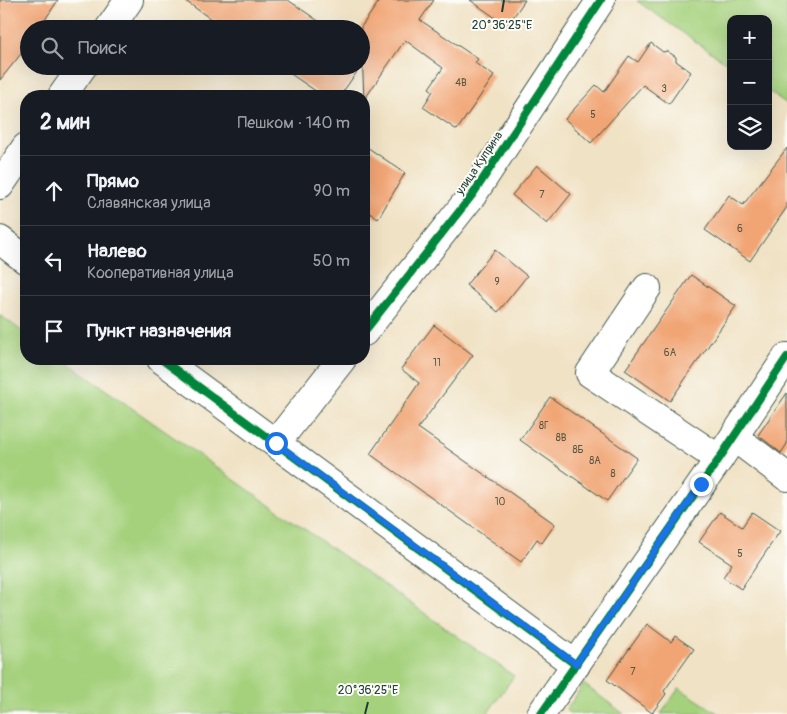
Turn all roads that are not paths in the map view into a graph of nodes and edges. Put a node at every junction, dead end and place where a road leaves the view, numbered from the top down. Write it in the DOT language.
graph roads {
  1 [pos="129,0"];
  2 [pos="601,0"];
  3 [pos="115,20"];
  4 [pos="77,75"];
  5 [pos="66,90"];
  6 [pos="20,156"];
  7 [pos="0,185"];
  8 [pos="0,240"];
  9 [pos="20,255"];
  10 [pos="647,288"];
  11 [pos="370,324"];
  12 [pos="787,357"];
  13 [pos="169,365"];
  14 [pos="337,365"];
  15 [pos="276,443"];
  16 [pos="726,448"];
  17 [pos="787,477"];
  18 [pos="576,664"];
  19 [pos="541,714"];
  1 -- 3 [label="street"];
  2 -- 11 [label="street, улица Куприна"];
  4 -- 5 [label="street"];
  6 -- 7 [label="street"];
  8 -- 9 [label="street"];
  10 -- 16 [label="street"];
  12 -- 16 [label="street"];
  13 -- 15 [label="street"];
  14 -- 15 [label="street"];
  15 -- 18 [label="street"];
  16 -- 17 [label="street"];
  16 -- 18 [label="street"];
  18 -- 19 [label="street"];
}
